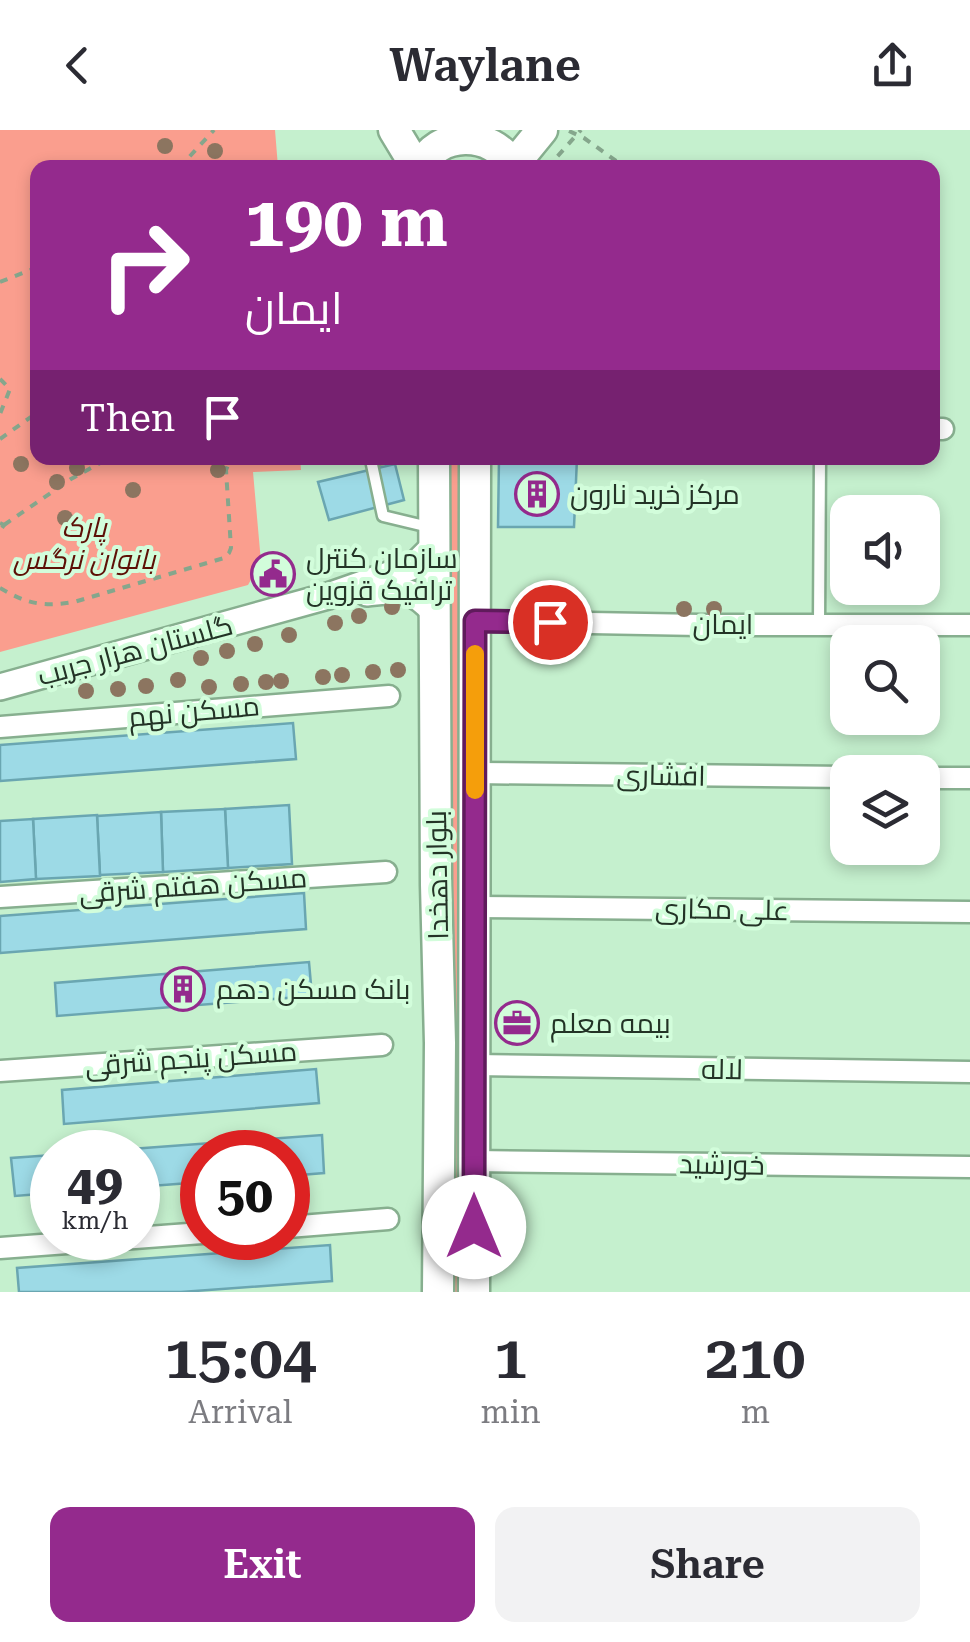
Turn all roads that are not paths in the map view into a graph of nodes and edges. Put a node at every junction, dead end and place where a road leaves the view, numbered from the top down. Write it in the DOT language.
graph roads {
  1 [pos="394,130"];
  2 [pos="550,131"];
  3 [pos="413,160"];
  4 [pos="422,160"];
  5 [pos="509,160"];
  6 [pos="518,160"];
  7 [pos="372,465"];
  8 [pos="434,465"];
  9 [pos="475,465"];
  10 [pos="820,465"];
  11 [pos="434,537"];
  12 [pos="328,596"];
  13 [pos="434,612"];
  14 [pos="475,621"];
  15 [pos="819,624"];
  16 [pos="970,625"];
  17 [pos="0,687"];
  18 [pos="389,696"];
  19 [pos="0,727"];
  20 [pos="475,773"];
  21 [pos="830,777"];
  22 [pos="940,778"];
  23 [pos="970,778"];
  24 [pos="386,872"];
  25 [pos="0,897"];
  26 [pos="475,906"];
  27 [pos="970,912"];
  28 [pos="382,1045"];
  29 [pos="475,1065"];
  30 [pos="0,1071"];
  31 [pos="970,1072"];
  32 [pos="474,1161"];
  33 [pos="970,1167"];
  34 [pos="388,1219"];
  35 [pos="310,1225"];
  36 [pos="180,1235"];
  37 [pos="0,1248"];
  38 [pos="438,1292"];
  39 [pos="474,1292"];
  1 -- 3 [label="main road"];
  2 -- 6 [label="main road"];
  4 -- 5 [label="main road"];
  7 -- 11 [label="lane"];
  8 -- 11 [label="main road, بلوار دهخدا"];
  9 -- 14 [label="main road, بلوار دهخدا"];
  10 -- 15 [label="lane"];
  11 -- 12 [label="street"];
  11 -- 13 [label="main road, بلوار دهخدا"];
  12 -- 13 [label="street"];
  12 -- 17 [label="street, گلستان هزار جریب"];
  13 -- 38 [label="main road, بلوار دهخدا"];
  14 -- 15 [label="street, ایمان"];
  14 -- 20 [label="main road, بلوار دهخدا"];
  15 -- 16 [label="street, ایمان"];
  18 -- 19 [label="street, مسکن نهم"];
  20 -- 21 [label="street, افشاری"];
  20 -- 26 [label="main road, بلوار دهخدا"];
  22 -- 23 [label="street"];
  24 -- 25 [label="street, مسکن هفتم شرقی"];
  26 -- 27 [label="street, علی مکاری"];
  26 -- 29 [label="main road, بلوار دهخدا"];
  28 -- 30 [label="street, مسکن پنجم شرقی"];
  29 -- 31 [label="street, لاله"];
  29 -- 32 [label="main road, بلوار دهخدا"];
  32 -- 33 [label="street, خورشید"];
  32 -- 39 [label="main road, بلوار دهخدا"];
  34 -- 35 [label="street"];
  36 -- 37 [label="street"];
}
